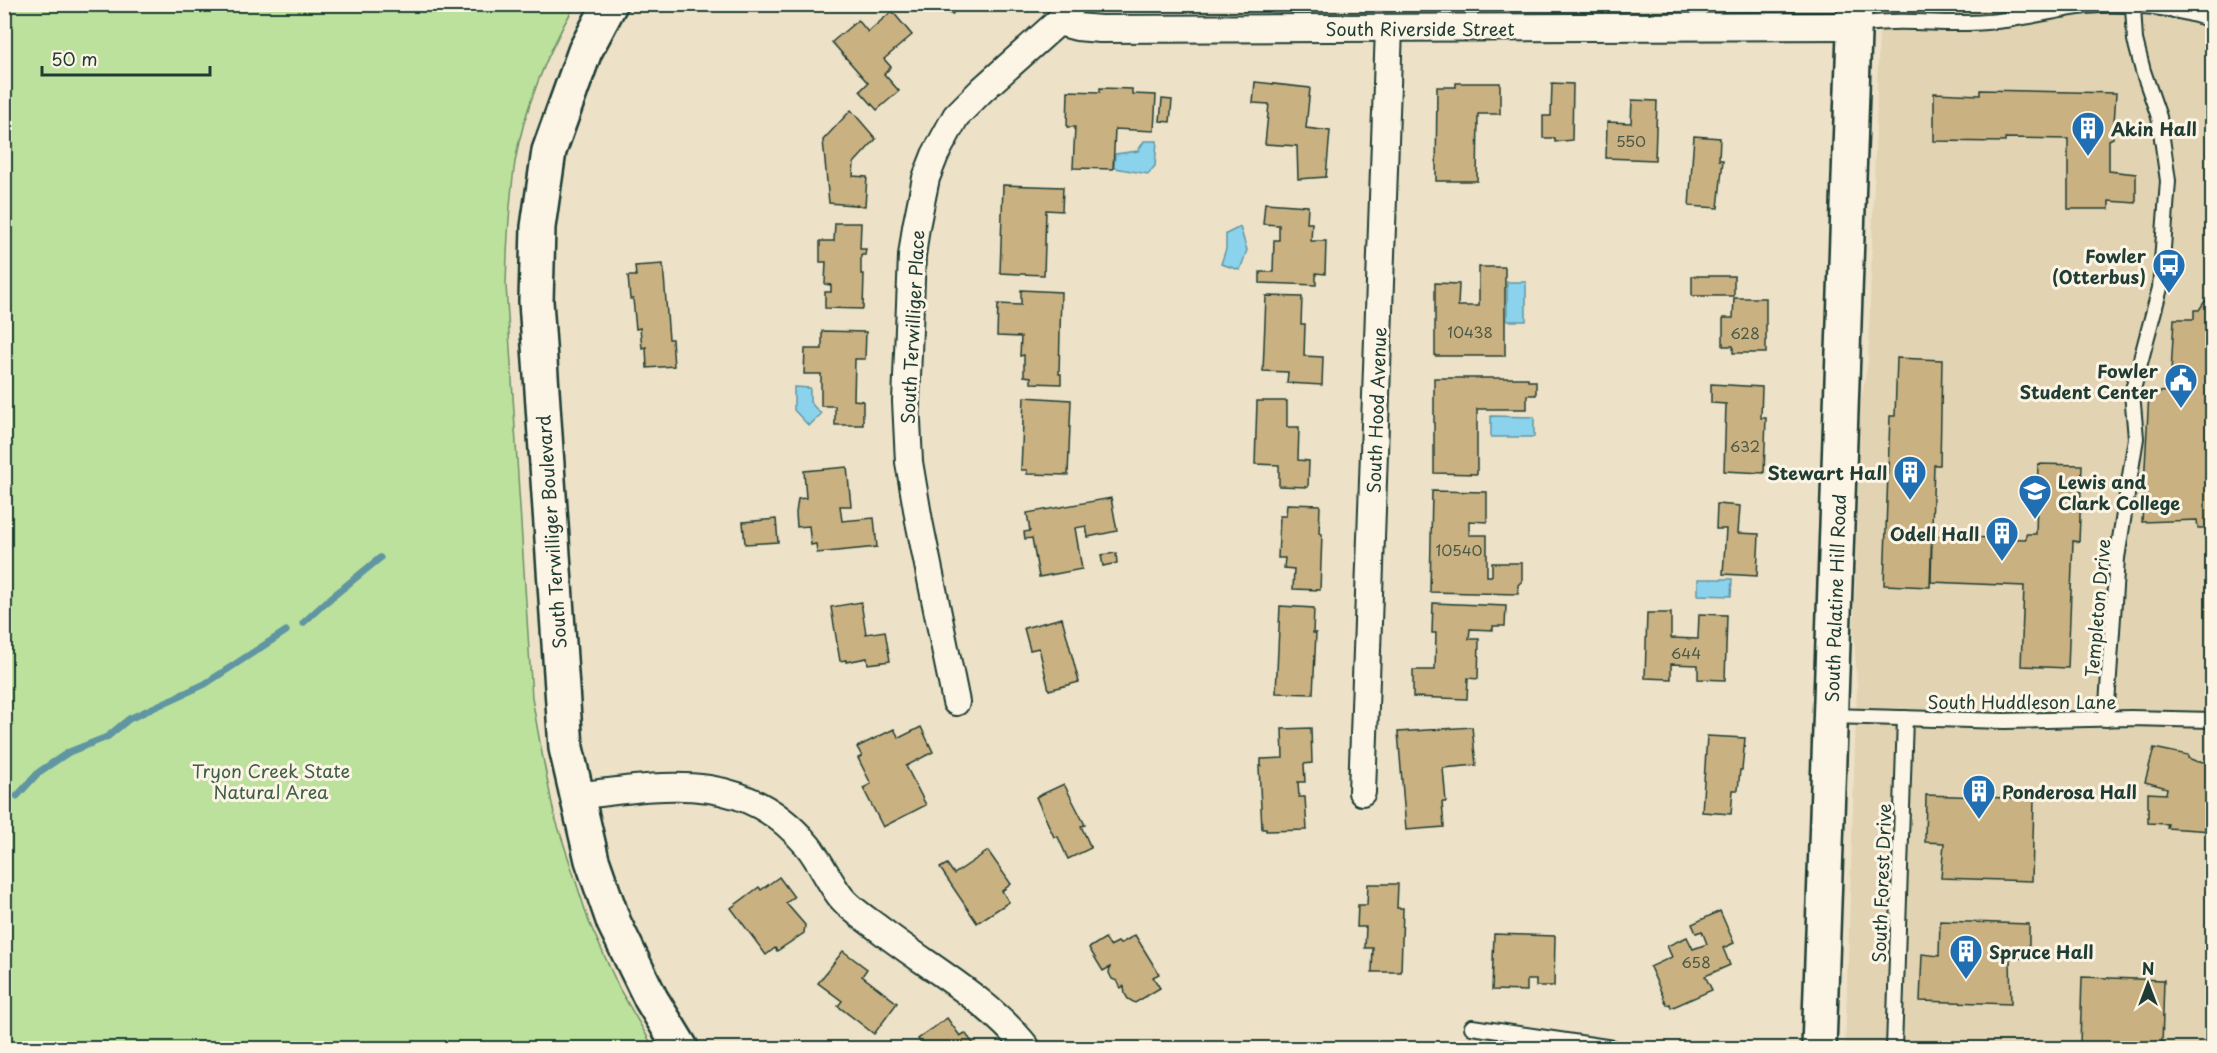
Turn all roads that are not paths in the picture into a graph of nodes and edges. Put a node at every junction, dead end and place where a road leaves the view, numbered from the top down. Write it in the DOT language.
graph roads {
  1 [pos="610,4"];
  2 [pos="2133,6"];
  3 [pos="1065,13"];
  4 [pos="1855,15"];
  5 [pos="2212,20"];
  6 [pos="1389,28"];
  7 [pos="956,702"];
  8 [pos="1831,716"];
  9 [pos="1905,718"];
  10 [pos="2106,719"];
  11 [pos="2212,720"];
  12 [pos="1362,792"];
  13 [pos="576,796"];
  14 [pos="1472,1027"];
  15 [pos="681,1048"];
  16 [pos="1027,1048"];
  17 [pos="1613,1048"];
  18 [pos="1819,1048"];
  19 [pos="1894,1048"];
  1 -- 13 [label="main road, South Terwilliger Boulevard"];
  2 -- 4 [label="lane"];
  2 -- 5 [label="lane"];
  2 -- 10 [label="lane, Templeton Drive"];
  3 -- 6 [label="street, South Riverside Street"];
  3 -- 7 [label="street, South Terwilliger Place"];
  4 -- 6 [label="street, South Riverside Street"];
  4 -- 8 [label="main road, South Palatine Hill Road"];
  6 -- 12 [label="street, South Hood Avenue"];
  8 -- 9 [label="lane, South Huddleson Lane"];
  8 -- 18 [label="main road, South Palatine Hill Road"];
  9 -- 10 [label="lane, South Huddleson Lane"];
  9 -- 19 [label="lane, South Forest Drive"];
  10 -- 11 [label="lane, South Huddleson Lane"];
  13 -- 15 [label="main road, South Terwilliger Boulevard"];
  13 -- 16 [label="street"];
  14 -- 17 [label="lane"];
}
